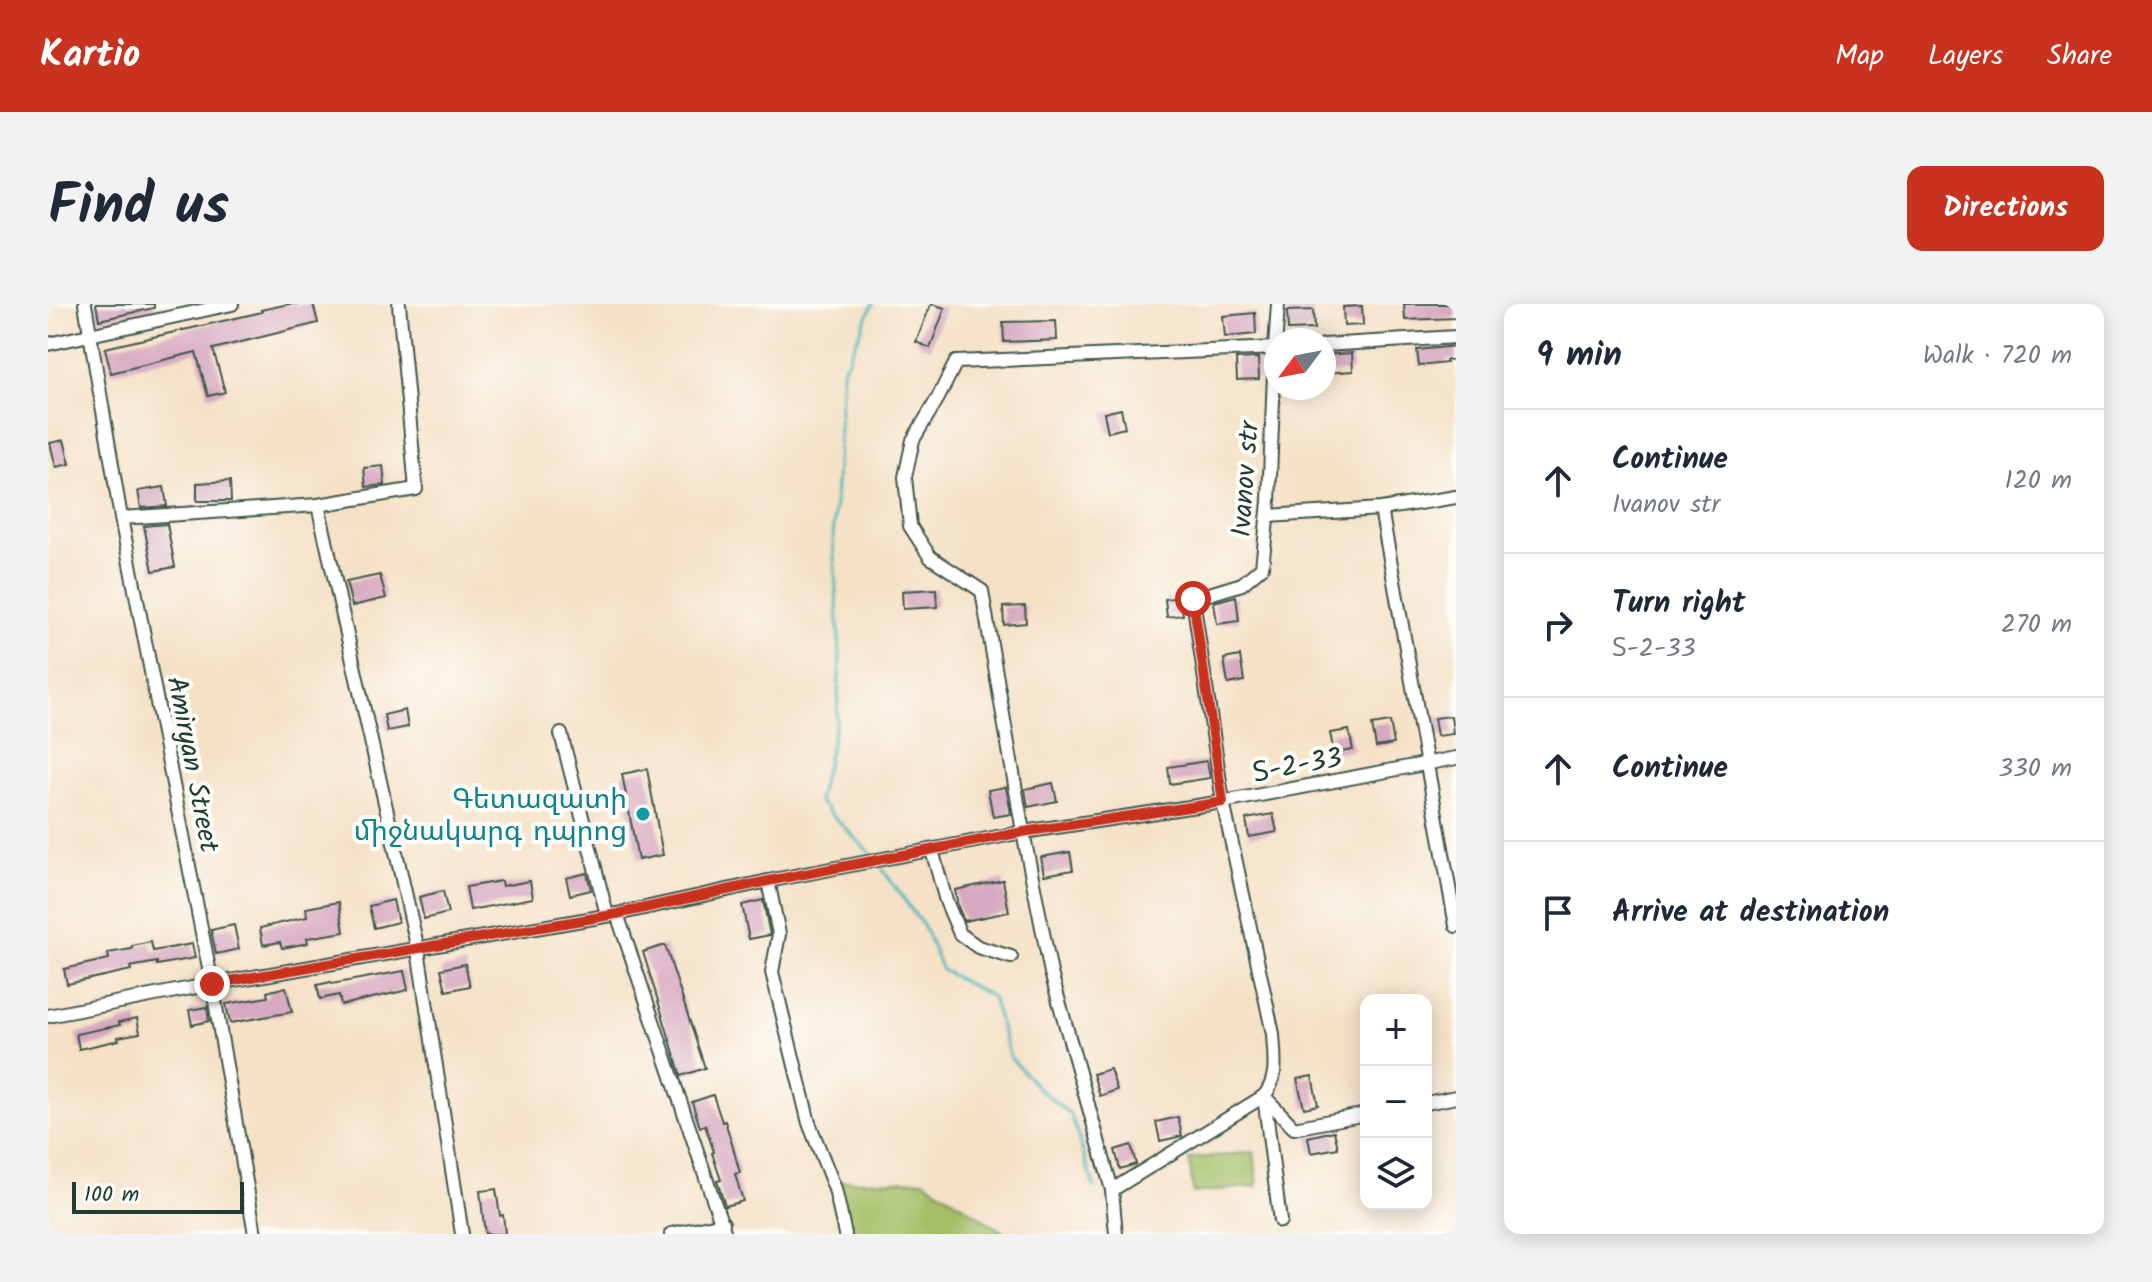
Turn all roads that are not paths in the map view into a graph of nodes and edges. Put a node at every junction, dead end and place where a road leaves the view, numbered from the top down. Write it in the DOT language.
graph roads {
  1 [pos="85,304"];
  2 [pos="232,304"];
  3 [pos="399,304"];
  4 [pos="1278,304"];
  5 [pos="1276,328"];
  6 [pos="91,334"];
  7 [pos="1456,337"];
  8 [pos="48,344"];
  9 [pos="1336,344"];
  10 [pos="1264,348"];
  11 [pos="1273,400"];
  12 [pos="1456,497"];
  13 [pos="318,505"];
  14 [pos="1381,509"];
  15 [pos="1268,516"];
  16 [pos="121,518"];
  17 [pos="561,734"];
  18 [pos="1456,758"];
  19 [pos="1427,765"];
  20 [pos="1223,802"];
  21 [pos="1023,832"];
  22 [pos="932,850"];
  23 [pos="768,881"];
  24 [pos="612,915"];
  25 [pos="1456,926"];
  26 [pos="418,950"];
  27 [pos="1011,957"];
  28 [pos="212,984"];
  29 [pos="48,1016"];
  30 [pos="1264,1096"];
  31 [pos="1456,1097"];
  32 [pos="1432,1102"];
  33 [pos="1360,1115"];
  34 [pos="1112,1190"];
  35 [pos="1280,1221"];
  36 [pos="724,1229"];
  37 [pos="255,1234"];
  38 [pos="462,1234"];
  39 [pos="671,1234"];
  40 [pos="845,1234"];
  41 [pos="1116,1234"];
  1 -- 6 [label="street, Amiryan Street"];
  2 -- 6 [label="street"];
  3 -- 13 [label="street"];
  4 -- 5 [label="street, Ivanov str"];
  6 -- 8 [label="street"];
  6 -- 16 [label="street, Amiryan Street"];
  7 -- 9 [label="street"];
  10 -- 21 [label="street"];
  11 -- 15 [label="street, Ivanov str"];
  12 -- 14 [label="street"];
  13 -- 16 [label="street"];
  13 -- 26 [label="street"];
  14 -- 15 [label="street"];
  14 -- 19 [label="street"];
  15 -- 20 [label="street, Ivanov str"];
  16 -- 28 [label="street, Amiryan Street"];
  17 -- 24 [label="street"];
  18 -- 19 [label="street, Տ-2-33 / Տ-2-33"];
  19 -- 20 [label="street, Տ-2-33 / Տ-2-33"];
  19 -- 25 [label="street"];
  20 -- 21 [label="street, Տ-2-33 / Տ-2-33"];
  20 -- 30 [label="street"];
  21 -- 22 [label="street, Տ-2-33 / Տ-2-33"];
  21 -- 34 [label="street"];
  22 -- 23 [label="street, Տ-2-33 / Տ-2-33"];
  22 -- 27 [label="street"];
  23 -- 24 [label="street, Տ-2-33"];
  23 -- 40 [label="street"];
  24 -- 26 [label="street, Տ-2-33"];
  24 -- 36 [label="street"];
  26 -- 28 [label="street, Տ-2-33"];
  26 -- 38 [label="street"];
  28 -- 29 [label="street, Տ-2-33"];
  28 -- 37 [label="street, Amiryan Street"];
  30 -- 33 [label="street"];
  30 -- 34 [label="street"];
  30 -- 35 [label="street"];
  31 -- 32 [label="street"];
  34 -- 41 [label="street"];
  36 -- 39 [label="street"];
}
